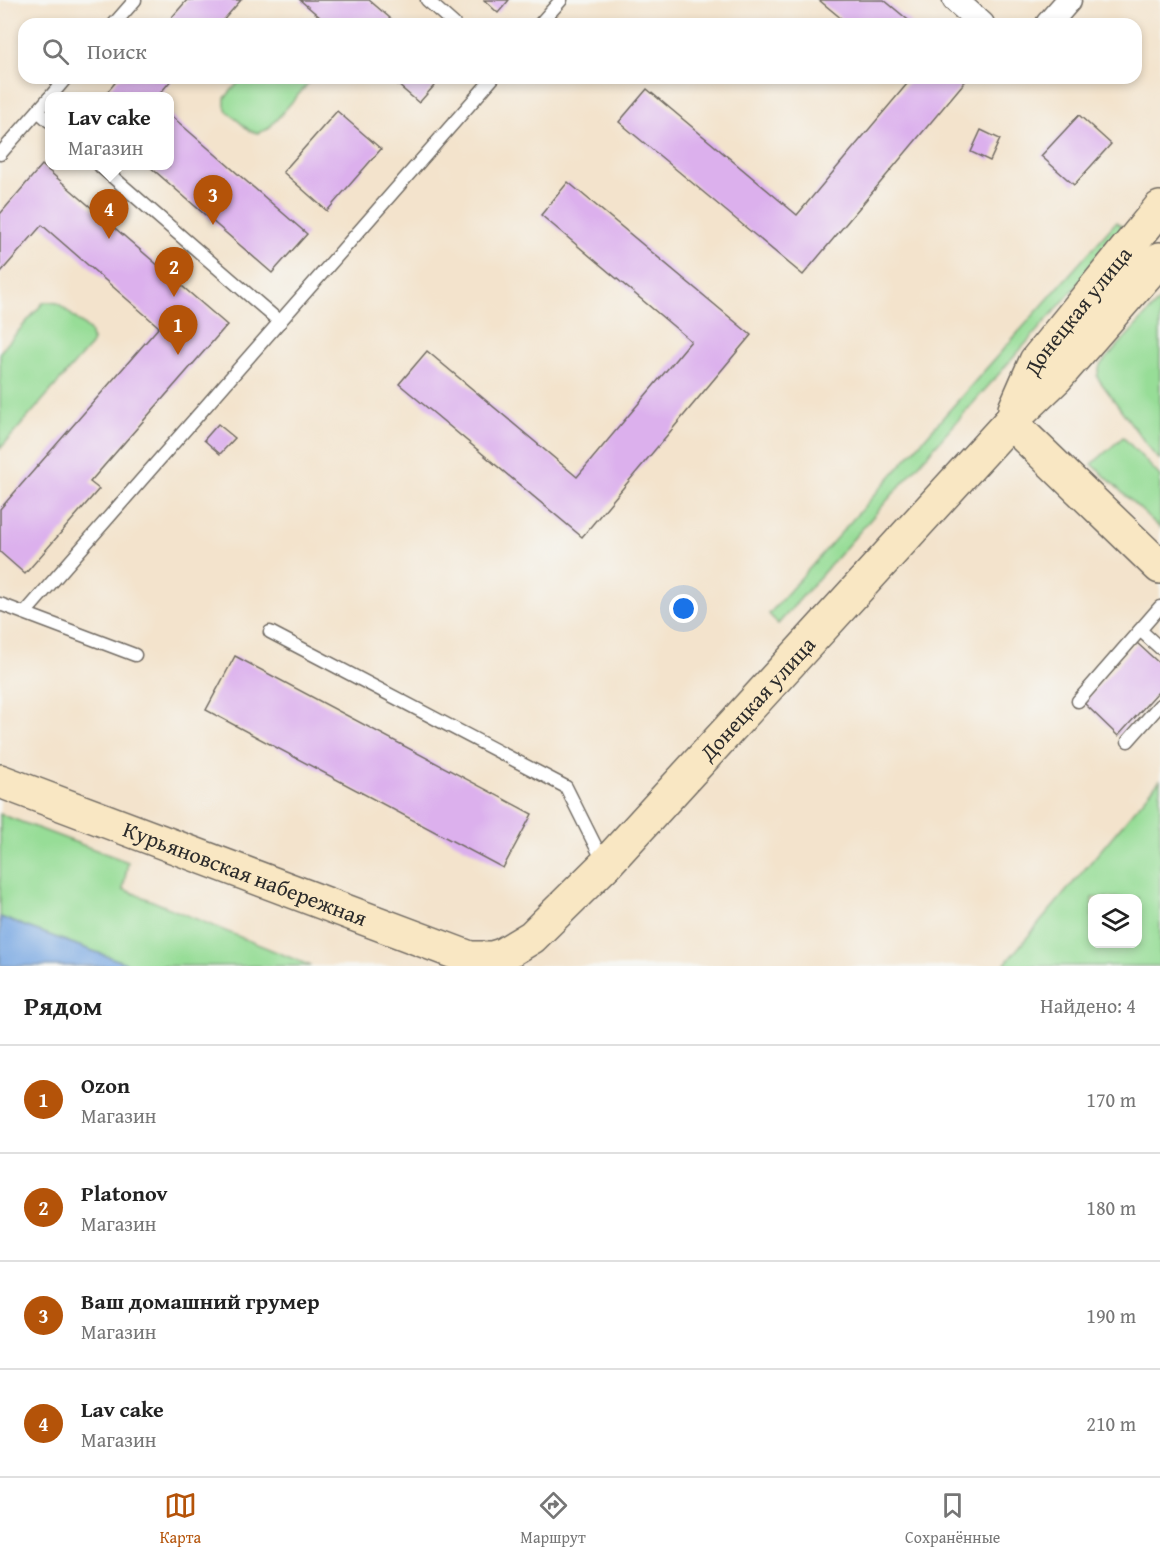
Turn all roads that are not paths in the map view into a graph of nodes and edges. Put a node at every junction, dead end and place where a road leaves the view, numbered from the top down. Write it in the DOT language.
graph roads {
  1 [pos="135,0"];
  2 [pos="427,0"];
  3 [pos="561,0"];
  4 [pos="955,0"];
  5 [pos="1069,0"];
  6 [pos="119,18"];
  7 [pos="447,18"];
  8 [pos="545,18"];
  9 [pos="975,18"];
  10 [pos="1053,18"];
  11 [pos="488,84"];
  12 [pos="45,103"];
  13 [pos="38,111"];
  14 [pos="45,117"];
  15 [pos="0,154"];
  16 [pos="106,170"];
  17 [pos="1160,208"];
  18 [pos="1160,259"];
  19 [pos="280,322"];
  20 [pos="1010,422"];
  21 [pos="1160,567"];
  22 [pos="0,604"];
  23 [pos="1160,607"];
  24 [pos="25,613"];
  25 [pos="1140,630"];
  26 [pos="270,632"];
  27 [pos="1160,648"];
  28 [pos="135,655"];
  29 [pos="1078,701"];
  30 [pos="1160,705"];
  31 [pos="1128,741"];
  32 [pos="0,781"];
  33 [pos="605,865"];
  34 [pos="494,962"];
  1 -- 6 [label="lane"];
  2 -- 7 [label="lane"];
  3 -- 8 [label="lane"];
  4 -- 9 [label="street"];
  5 -- 10 [label="street"];
  11 -- 19 [label="lane"];
  12 -- 13 [label="lane"];
  13 -- 14 [label="lane"];
  13 -- 15 [label="lane"];
  16 -- 19 [label="lane"];
  17 -- 20 [label="main road, Донецкая улица"];
  18 -- 20 [label="main road, Донецкая улица"];
  19 -- 24 [label="lane"];
  20 -- 21 [label="main road"];
  20 -- 33 [label="main road, Донецкая улица"];
  22 -- 24 [label="lane"];
  23 -- 25 [label="lane"];
  24 -- 28 [label="lane"];
  25 -- 27 [label="lane"];
  25 -- 29 [label="lane"];
  26 -- 33 [label="lane"];
  30 -- 31 [label="lane"];
  32 -- 34 [label="main road, Курьяновская набережная"];
  33 -- 34 [label="main road, Донецкая улица"];
}
